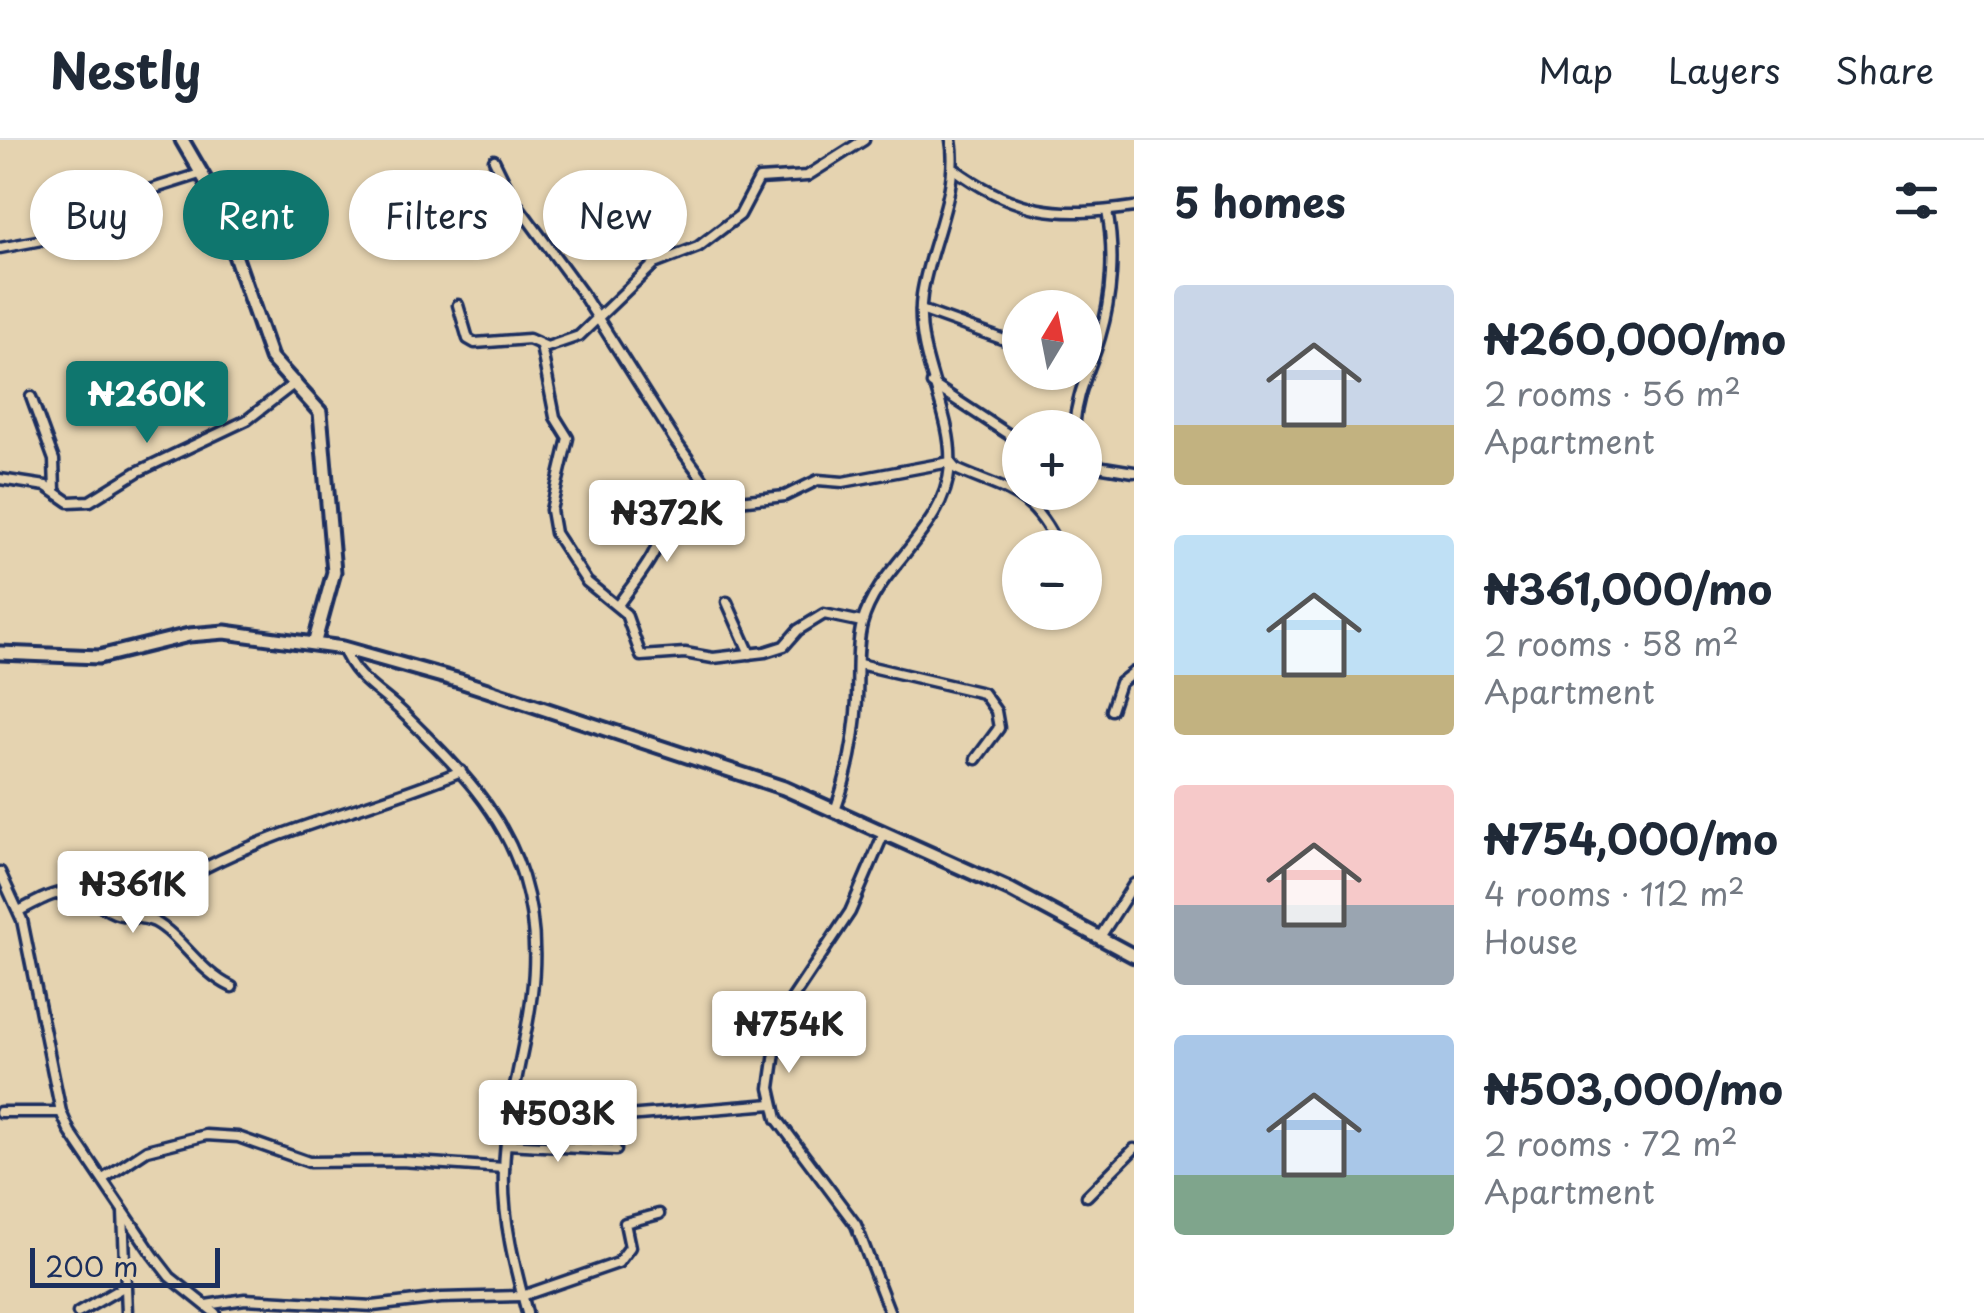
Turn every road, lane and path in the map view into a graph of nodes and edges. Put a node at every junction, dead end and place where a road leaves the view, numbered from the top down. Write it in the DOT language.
graph roads {
  1 [pos="182,140"];
  2 [pos="864,140"];
  3 [pos="951,140"];
  4 [pos="494,160"];
  5 [pos="953,168"];
  6 [pos="201,170"];
  7 [pos="183,179"];
  8 [pos="1134,207"];
  9 [pos="1107,211"];
  10 [pos="1,244"];
  11 [pos="235,260"];
  12 [pos="458,305"];
  13 [pos="921,310"];
  14 [pos="600,321"];
  15 [pos="1002,340"];
  16 [pos="541,346"];
  17 [pos="296,382"];
  18 [pos="932,384"];
  19 [pos="31,398"];
  20 [pos="1076,410"];
  21 [pos="1002,430"];
  22 [pos="950,462"];
  23 [pos="1102,467"];
  24 [pos="1134,472"];
  25 [pos="0,478"];
  26 [pos="55,491"];
  27 [pos="714,498"];
  28 [pos="630,502"];
  29 [pos="657,517"];
  30 [pos="1050,530"];
  31 [pos="727,602"];
  32 [pos="618,605"];
  33 [pos="862,622"];
  34 [pos="315,641"];
  35 [pos="343,648"];
  36 [pos="0,653"];
  37 [pos="750,654"];
  38 [pos="859,664"];
  39 [pos="1134,672"];
  40 [pos="1111,710"];
  41 [pos="976,758"];
  42 [pos="461,771"];
  43 [pos="836,811"];
  44 [pos="884,833"];
  45 [pos="0,872"];
  46 [pos="1134,884"];
  47 [pos="19,911"];
  48 [pos="141,918"];
  49 [pos="1100,936"];
  50 [pos="1134,956"];
  51 [pos="232,987"];
  52 [pos="772,1104"];
  53 [pos="0,1112"];
  54 [pos="61,1112"];
  55 [pos="509,1128"];
  56 [pos="506,1144"];
  57 [pos="1134,1149"];
  58 [pos="616,1150"];
  59 [pos="504,1168"];
  60 [pos="103,1179"];
  61 [pos="1087,1196"];
  62 [pos="123,1207"];
  63 [pos="659,1214"];
  64 [pos="125,1286"];
  65 [pos="522,1296"];
  66 [pos="206,1305"];
  67 [pos="78,1313"];
  68 [pos="127,1313"];
  69 [pos="215,1313"];
  70 [pos="527,1313"];
  71 [pos="890,1313"];
  1 -- 6 [label="main road"];
  2 -- 14 [label="street"];
  3 -- 5 [label="street"];
  4 -- 14 [label="street"];
  5 -- 9 [label="street"];
  5 -- 13 [label="street"];
  7 -- 10 [label="street"];
  8 -- 9 [label="street"];
  9 -- 20 [label="street"];
  11 -- 17 [label="main road"];
  12 -- 16 [label="street"];
  13 -- 15 [label="street"];
  13 -- 18 [label="street"];
  14 -- 16 [label="street"];
  14 -- 27 [label="street"];
  16 -- 32 [label="street"];
  17 -- 26 [label="street"];
  17 -- 34 [label="main road"];
  18 -- 21 [label="street"];
  18 -- 22 [label="street"];
  19 -- 26 [label="street"];
  22 -- 27 [label="street"];
  22 -- 30 [label="street"];
  22 -- 33 [label="street"];
  23 -- 24 [label="street"];
  25 -- 26 [label="street"];
  27 -- 29 [label="street"];
  28 -- 29 [label="street"];
  29 -- 32 [label="street"];
  31 -- 37 [label="street"];
  32 -- 37 [label="street"];
  33 -- 37 [label="street"];
  33 -- 38 [label="street"];
  34 -- 35 [label="main road"];
  34 -- 36 [label="main road"];
  35 -- 42 [label="street"];
  35 -- 43 [label="main road"];
  38 -- 41 [label="street"];
  38 -- 43 [label="street"];
  39 -- 40 [label="street"];
  42 -- 48 [label="street"];
  42 -- 55 [label="street"];
  43 -- 44 [label="main road"];
  44 -- 49 [label="main road"];
  44 -- 52 [label="street"];
  45 -- 47 [label="street"];
  46 -- 49 [label="street"];
  47 -- 48 [label="street"];
  47 -- 54 [label="street"];
  48 -- 51 [label="street"];
  49 -- 50 [label="main road"];
  52 -- 55 [label="street"];
  52 -- 71 [label="street"];
  53 -- 54 [label="street"];
  54 -- 60 [label="street"];
  55 -- 56 [label="street"];
  56 -- 58 [label="street"];
  56 -- 59 [label="street"];
  57 -- 61 [label="street"];
  59 -- 60 [label="street"];
  59 -- 65 [label="street"];
  60 -- 62 [label="street"];
  62 -- 64 [label="street"];
  62 -- 66 [label="street"];
  63 -- 65 [label="street"];
  64 -- 67 [label="street"];
  64 -- 68 [label="street"];
  65 -- 66 [label="street"];
  65 -- 70 [label="street"];
  66 -- 69 [label="street"];
}
